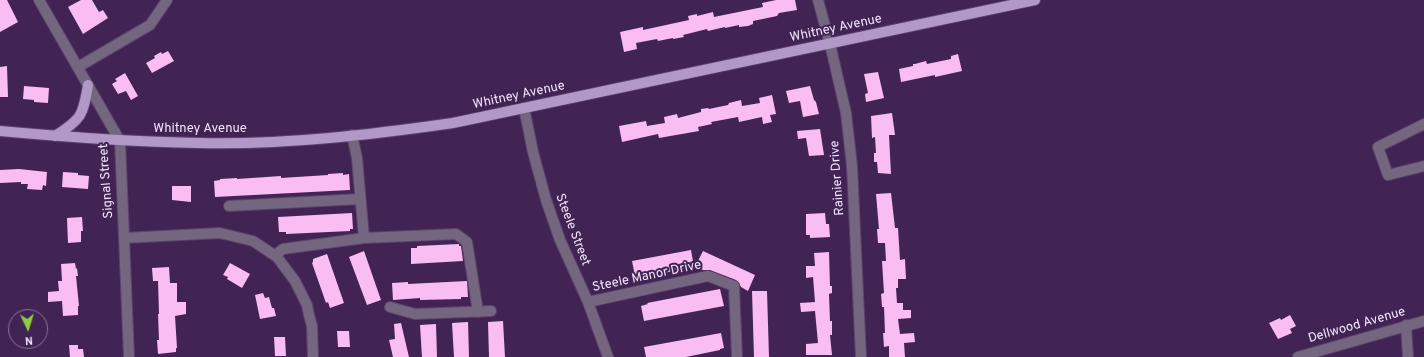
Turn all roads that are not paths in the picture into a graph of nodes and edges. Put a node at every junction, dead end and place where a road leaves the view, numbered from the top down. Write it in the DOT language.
graph roads {
  1 [pos="39,0"];
  2 [pos="167,0"];
  3 [pos="818,0"];
  4 [pos="1034,0"];
  5 [pos="830,44"];
  6 [pos="78,67"];
  7 [pos="88,85"];
  8 [pos="524,108"];
  9 [pos="1424,124"];
  10 [pos="0,131"];
  11 [pos="352,135"];
  12 [pos="55,136"];
  13 [pos="120,141"];
  14 [pos="1424,166"];
  15 [pos="360,200"];
  16 [pos="229,206"];
  17 [pos="124,238"];
  18 [pos="364,238"];
  19 [pos="274,255"];
  20 [pos="588,302"];
  21 [pos="390,307"];
  22 [pos="478,312"];
  23 [pos="491,312"];
  24 [pos="1424,320"];
  25 [pos="1406,325"];
  26 [pos="129,357"];
  27 [pos="313,357"];
  28 [pos="608,357"];
  29 [pos="737,357"];
  30 [pos="861,357"];
  31 [pos="1298,357"];
  32 [pos="1408,357"];
  1 -- 6 [label="street, Signal Street"];
  2 -- 6 [label="street"];
  3 -- 5 [label="street, Rainier Drive"];
  4 -- 5 [label="main road, Whitney Avenue"];
  5 -- 8 [label="main road, Whitney Avenue"];
  5 -- 30 [label="street, Rainier Drive"];
  6 -- 7 [label="street, Signal Street"];
  7 -- 12 [label="main road"];
  7 -- 13 [label="street, Signal Street"];
  8 -- 11 [label="main road, Whitney Avenue"];
  8 -- 20 [label="street, Steele Street"];
  9 -- 14 [label="street"];
  10 -- 12 [label="main road, Whitney Avenue"];
  11 -- 13 [label="main road, Whitney Avenue"];
  11 -- 15 [label="street"];
  12 -- 13 [label="main road, Whitney Avenue"];
  13 -- 17 [label="street, Signal Street"];
  15 -- 16 [label="street"];
  15 -- 18 [label="street"];
  17 -- 19 [label="street"];
  17 -- 26 [label="street, Signal Street"];
  18 -- 19 [label="street"];
  18 -- 22 [label="street"];
  19 -- 27 [label="street"];
  20 -- 28 [label="street, Steele Street"];
  20 -- 29 [label="street, Steele Manor Drive"];
  21 -- 22 [label="street"];
  22 -- 23 [label="street"];
  24 -- 25 [label="street, Dellwood Avenue"];
  25 -- 31 [label="street, Dellwood Avenue"];
  25 -- 32 [label="street"];
}
